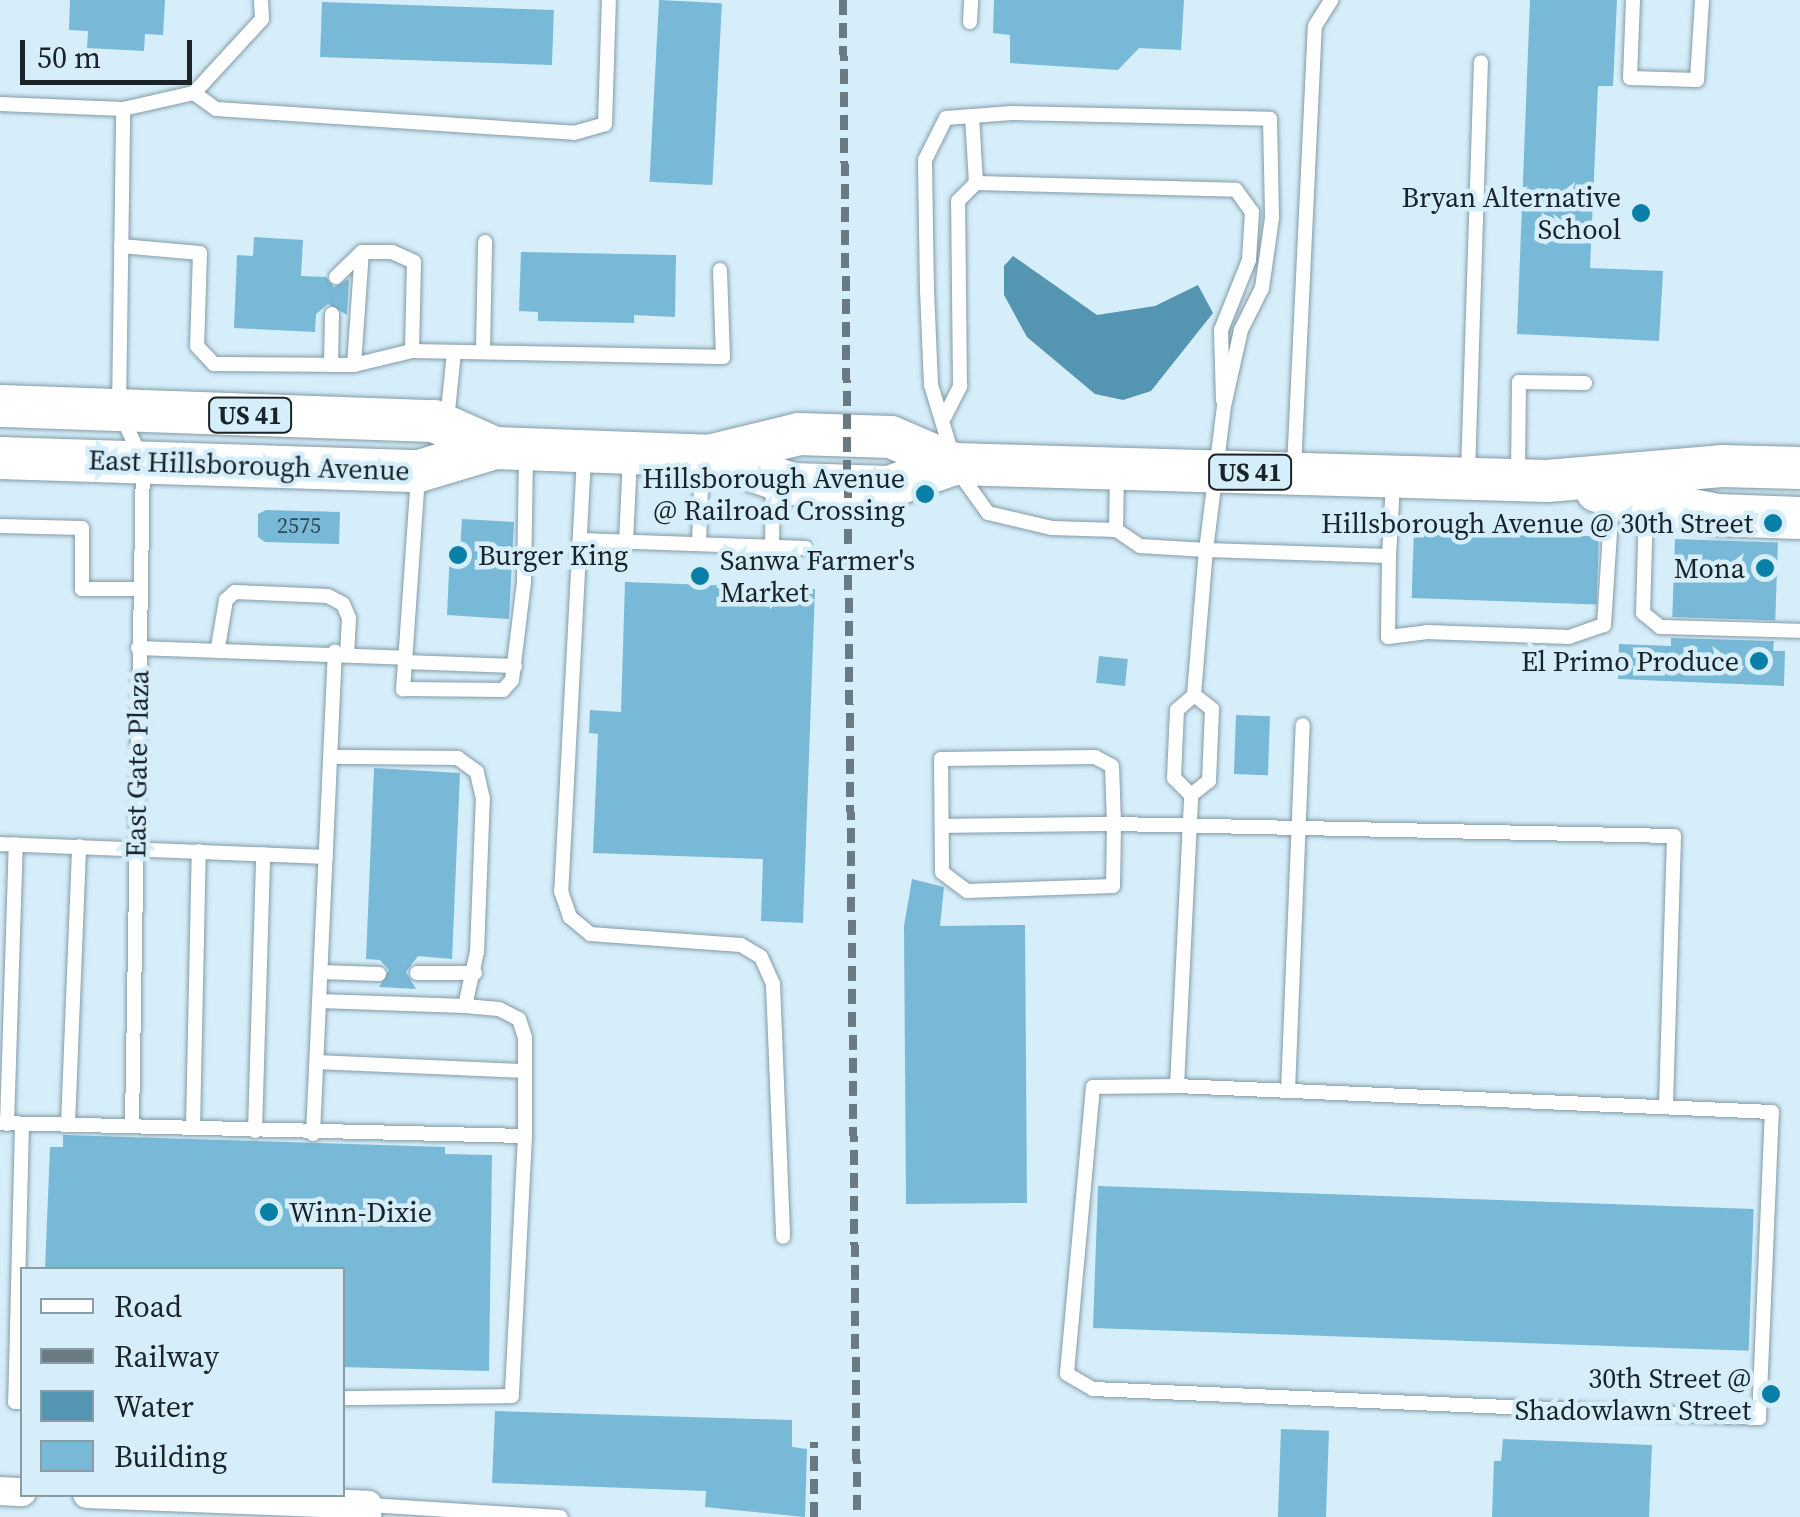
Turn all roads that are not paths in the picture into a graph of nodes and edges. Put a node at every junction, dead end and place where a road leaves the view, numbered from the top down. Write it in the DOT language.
graph roads {
  1 [pos="261,0"];
  2 [pos="609,0"];
  3 [pos="971,0"];
  4 [pos="1331,0"];
  5 [pos="1634,0"];
  6 [pos="1702,0"];
  7 [pos="970,22"];
  8 [pos="1481,62"];
  9 [pos="194,93"];
  10 [pos="0,104"];
  11 [pos="123,109"];
  12 [pos="972,116"];
  13 [pos="976,182"];
  14 [pos="485,242"];
  15 [pos="121,246"];
  16 [pos="362,252"];
  17 [pos="720,270"];
  18 [pos="336,277"];
  19 [pos="332,314"];
  20 [pos="483,350"];
  21 [pos="412,351"];
  22 [pos="454,352"];
  23 [pos="330,365"];
  24 [pos="354,365"];
  25 [pos="1586,383"];
  26 [pos="0,406"];
  27 [pos="1224,406"];
  28 [pos="119,410"];
  29 [pos="945,416"];
  30 [pos="447,426"];
  31 [pos="511,449"];
  32 [pos="585,452"];
  33 [pos="630,453"];
  34 [pos="706,456"];
  35 [pos="0,458"];
  36 [pos="142,462"];
  37 [pos="954,464"];
  38 [pos="1117,468"];
  39 [pos="1800,468"];
  40 [pos="418,471"];
  41 [pos="1219,471"];
  42 [pos="1294,473"];
  43 [pos="1393,476"];
  44 [pos="773,478"];
  45 [pos="1468,478"];
  46 [pos="1532,480"];
  47 [pos="1629,498"];
  48 [pos="1800,518"];
  49 [pos="0,526"];
  50 [pos="1116,530"];
  51 [pos="580,540"];
  52 [pos="626,542"];
  53 [pos="699,544"];
  54 [pos="772,547"];
  55 [pos="806,548"];
  56 [pos="1206,550"];
  57 [pos="1389,556"];
  58 [pos="140,590"];
  59 [pos="1800,631"];
  60 [pos="218,647"];
  61 [pos="138,648"];
  62 [pos="341,653"];
  63 [pos="405,660"];
  64 [pos="515,666"];
  65 [pos="1194,695"];
  66 [pos="1303,725"];
  67 [pos="330,757"];
  68 [pos="1191,795"];
  69 [pos="1189,823"];
  70 [pos="1114,824"];
  71 [pos="942,826"];
  72 [pos="1300,828"];
  73 [pos="8,844"];
  74 [pos="78,846"];
  75 [pos="136,848"];
  76 [pos="199,851"];
  77 [pos="263,854"];
  78 [pos="326,857"];
  79 [pos="321,972"];
  80 [pos="474,973"];
  81 [pos="380,974"];
  82 [pos="417,974"];
  83 [pos="320,1001"];
  84 [pos="465,1006"];
  85 [pos="317,1062"];
  86 [pos="525,1071"];
  87 [pos="1176,1086"];
  88 [pos="1288,1090"];
  89 [pos="1666,1106"];
  90 [pos="10,1124"];
  91 [pos="68,1124"];
  92 [pos="132,1124"];
  93 [pos="192,1128"];
  94 [pos="254,1131"];
  95 [pos="313,1134"];
  96 [pos="524,1136"];
  97 [pos="782,1237"];
  98 [pos="345,1398"];
  99 [pos="20,1402"];
  100 [pos="137,1497"];
  101 [pos="368,1511"];
  102 [pos="561,1517"];
  1 -- 9 [label="lane"];
  2 -- 9 [label="lane"];
  3 -- 7 [label="lane"];
  4 -- 42 [label="lane"];
  5 -- 6 [label="lane"];
  8 -- 45 [label="lane"];
  9 -- 11 [label="lane"];
  10 -- 11 [label="lane"];
  11 -- 15 [label="lane"];
  12 -- 13 [label="lane"];
  12 -- 27 [label="lane"];
  12 -- 29 [label="lane"];
  13 -- 27 [label="lane"];
  13 -- 29 [label="lane"];
  14 -- 20 [label="lane"];
  15 -- 23 [label="lane"];
  15 -- 28 [label="lane"];
  16 -- 18 [label="lane"];
  16 -- 21 [label="lane"];
  16 -- 24 [label="lane"];
  17 -- 20 [label="lane"];
  19 -- 23 [label="lane"];
  20 -- 22 [label="lane"];
  21 -- 22 [label="lane"];
  21 -- 24 [label="lane"];
  22 -- 30 [label="lane"];
  23 -- 24 [label="lane"];
  25 -- 46 [label="lane"];
  26 -- 28 [label="main road, East Hillsborough Avenue / US 41"];
  27 -- 41 [label="lane"];
  28 -- 30 [label="main road, East Hillsborough Avenue / US 41"];
  28 -- 36 [label="lane, East Gate Plaza"];
  29 -- 37 [label="lane"];
  30 -- 31 [label="main road, East Hillsborough Avenue / US 41"];
  31 -- 32 [label="main road, East Hillsborough Avenue / US 41"];
  31 -- 40 [label="main road, East Hillsborough Avenue / US 41"];
  31 -- 64 [label="lane"];
  32 -- 33 [label="main road, East Hillsborough Avenue / US 41"];
  32 -- 51 [label="lane"];
  33 -- 34 [label="main road, East Hillsborough Avenue / US 41"];
  33 -- 52 [label="lane"];
  34 -- 37 [label="main road, East Hillsborough Avenue / US 41"];
  34 -- 44 [label="main road, East Hillsborough Avenue / US 41"];
  34 -- 53 [label="lane"];
  35 -- 36 [label="main road, East Hillsborough Avenue / US 41"];
  36 -- 40 [label="main road, East Hillsborough Avenue / US 41"];
  36 -- 58 [label="lane, East Gate Plaza"];
  37 -- 38 [label="main road, East Hillsborough Avenue / US 41"];
  37 -- 44 [label="main road, East Hillsborough Avenue / US 41"];
  37 -- 50 [label="lane"];
  38 -- 41 [label="main road, East Hillsborough Avenue / US 41"];
  38 -- 50 [label="lane"];
  39 -- 46 [label="main road, East Hillsborough Avenue / US 41"];
  40 -- 63 [label="lane"];
  41 -- 42 [label="main road, East Hillsborough Avenue / US 41"];
  41 -- 56 [label="lane"];
  42 -- 43 [label="main road, East Hillsborough Avenue / US 41"];
  43 -- 45 [label="main road, East Hillsborough Avenue / US 41"];
  43 -- 57 [label="lane"];
  44 -- 54 [label="lane"];
  45 -- 46 [label="main road, East Hillsborough Avenue / US 41"];
  46 -- 47 [label="main road, East Hillsborough Avenue / US 41"];
  47 -- 48 [label="main road, East Hillsborough Avenue / US 41"];
  47 -- 57 [label="lane"];
  47 -- 59 [label="lane"];
  49 -- 58 [label="lane"];
  50 -- 56 [label="lane"];
  51 -- 52 [label="lane"];
  51 -- 97 [label="lane"];
  52 -- 53 [label="lane"];
  53 -- 54 [label="lane"];
  54 -- 55 [label="lane"];
  56 -- 57 [label="lane"];
  56 -- 65 [label="lane"];
  58 -- 61 [label="lane, East Gate Plaza"];
  60 -- 61 [label="lane"];
  60 -- 62 [label="lane"];
  60 -- 62 [label="lane"];
  61 -- 75 [label="lane, East Gate Plaza"];
  62 -- 63 [label="lane"];
  62 -- 67 [label="lane"];
  63 -- 64 [label="lane"];
  63 -- 64 [label="lane"];
  65 -- 68 [label="lane"];
  65 -- 68 [label="lane"];
  66 -- 72 [label="lane"];
  67 -- 78 [label="lane"];
  67 -- 80 [label="lane"];
  68 -- 69 [label="lane"];
  69 -- 70 [label="lane"];
  69 -- 72 [label="lane"];
  69 -- 87 [label="lane"];
  70 -- 71 [label="lane"];
  70 -- 71 [label="lane"];
  70 -- 71 [label="lane"];
  72 -- 88 [label="lane"];
  72 -- 89 [label="lane"];
  73 -- 74 [label="lane"];
  73 -- 90 [label="lane"];
  74 -- 75 [label="lane"];
  74 -- 91 [label="lane"];
  75 -- 76 [label="lane"];
  75 -- 92 [label="lane, East Gate Plaza"];
  76 -- 77 [label="lane"];
  76 -- 93 [label="lane"];
  77 -- 78 [label="lane"];
  77 -- 94 [label="lane"];
  78 -- 79 [label="lane"];
  79 -- 81 [label="lane"];
  79 -- 83 [label="lane"];
  80 -- 82 [label="lane"];
  80 -- 84 [label="lane"];
  83 -- 84 [label="lane"];
  83 -- 85 [label="lane"];
  84 -- 86 [label="lane"];
  85 -- 86 [label="lane"];
  85 -- 95 [label="lane"];
  86 -- 96 [label="lane"];
  87 -- 88 [label="lane"];
  87 -- 89 [label="lane"];
  88 -- 89 [label="lane"];
  90 -- 91 [label="lane"];
  90 -- 99 [label="lane"];
  91 -- 92 [label="lane"];
  92 -- 93 [label="lane"];
  93 -- 94 [label="lane"];
  94 -- 95 [label="lane"];
  95 -- 96 [label="lane"];
  96 -- 98 [label="lane"];
  100 -- 101 [label="street"];
  101 -- 102 [label="lane"];
}
